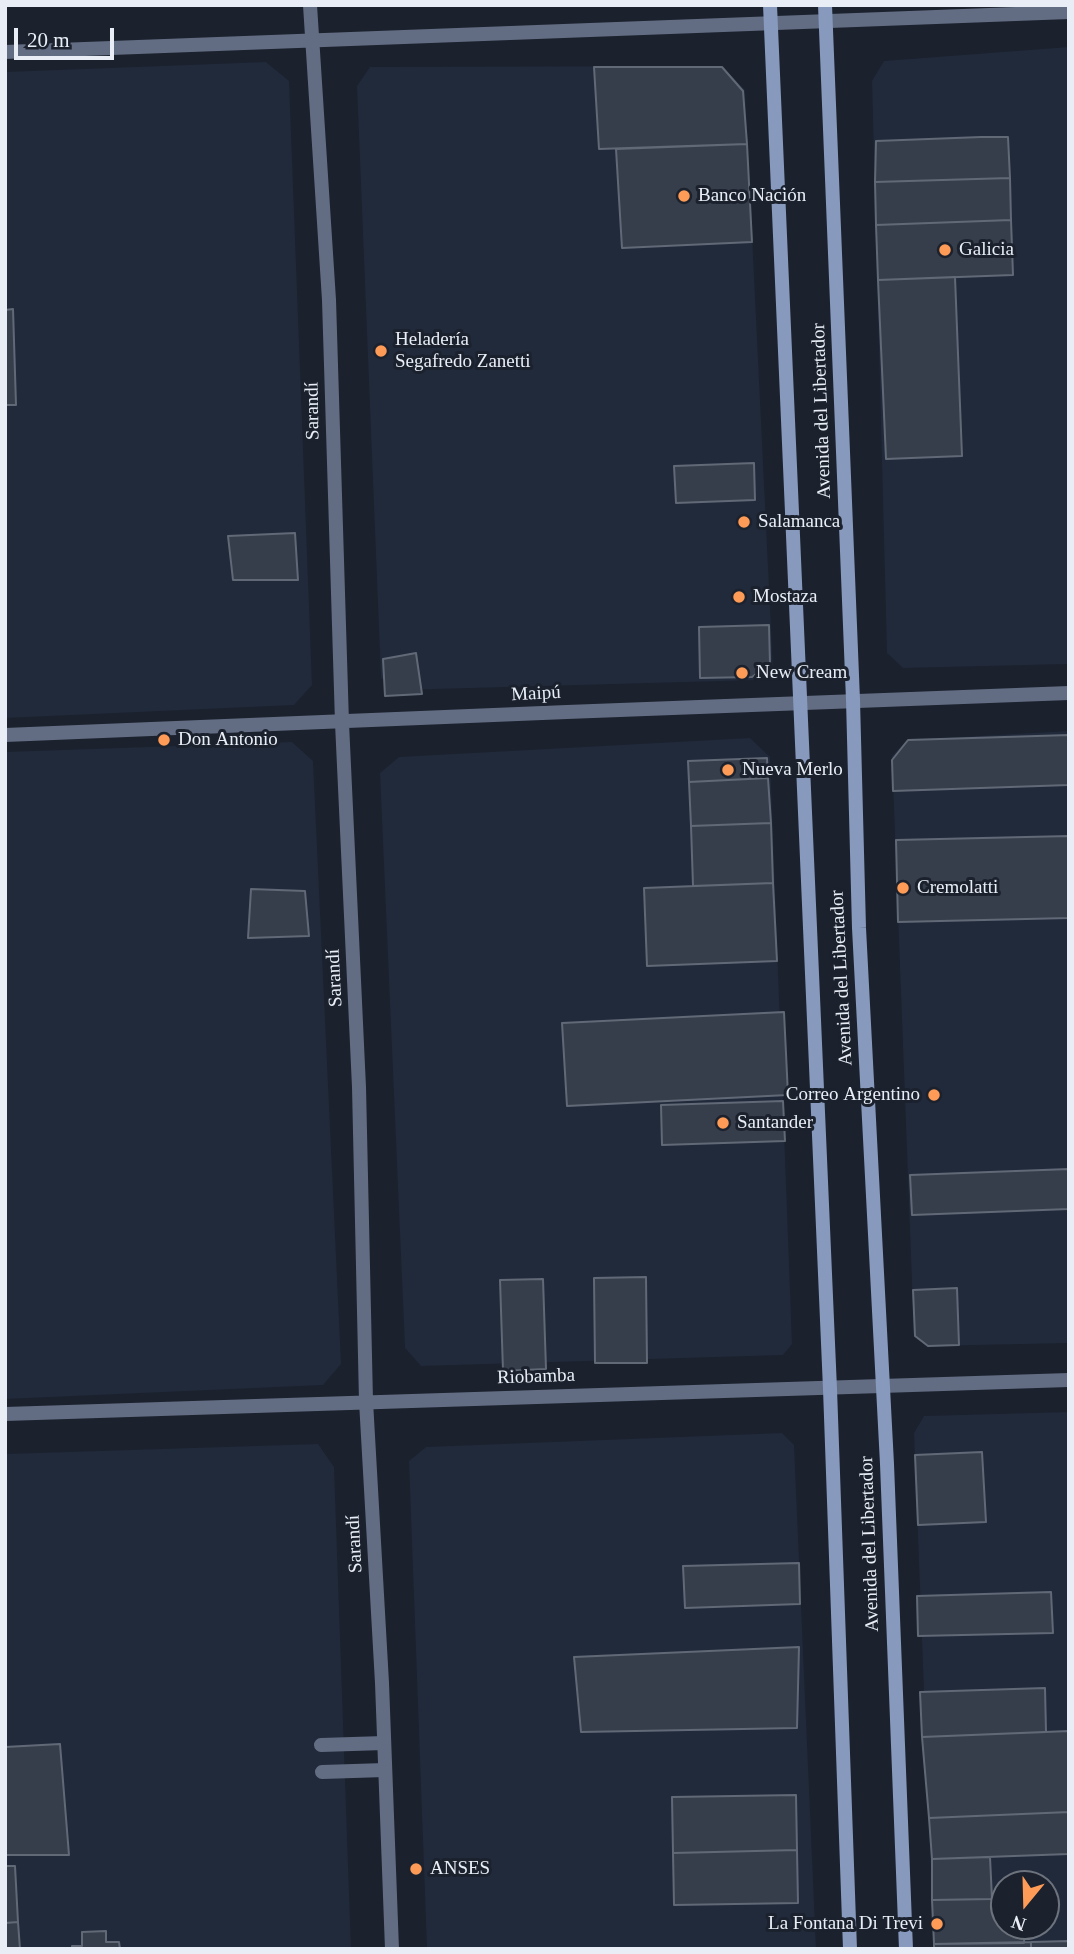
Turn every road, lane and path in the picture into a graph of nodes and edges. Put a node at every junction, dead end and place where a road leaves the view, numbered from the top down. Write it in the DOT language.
graph roads {
  1 [pos="310,5"];
  2 [pos="770,5"];
  3 [pos="825,5"];
  4 [pos="1069,12"];
  5 [pos="826,22"];
  6 [pos="771,24"];
  7 [pos="311,42"];
  8 [pos="5,52"];
  9 [pos="1069,693"];
  10 [pos="853,700"];
  11 [pos="800,702"];
  12 [pos="342,723"];
  13 [pos="5,735"];
  14 [pos="1069,1380"];
  15 [pos="882,1387"];
  16 [pos="830,1389"];
  17 [pos="366,1401"];
  18 [pos="5,1414"];
  19 [pos="384,1743"];
  20 [pos="321,1745"];
  21 [pos="385,1770"];
  22 [pos="322,1772"];
  23 [pos="392,1949"];
  24 [pos="850,1949"];
  25 [pos="906,1949"];
  1 -- 7 [label="street, Sarandí"];
  2 -- 6 [label="main road, Avenida del Libertador"];
  3 -- 5 [label="main road, Avenida del Libertador"];
  4 -- 5 [label="street"];
  5 -- 6 [label="street"];
  5 -- 10 [label="main road, Avenida del Libertador"];
  6 -- 7 [label="street"];
  6 -- 11 [label="main road, Avenida del Libertador"];
  7 -- 8 [label="street"];
  7 -- 12 [label="street, Sarandí"];
  9 -- 10 [label="street, Maipú"];
  10 -- 11 [label="street, Maipú"];
  10 -- 15 [label="main road, Avenida del Libertador"];
  11 -- 12 [label="street, Maipú"];
  11 -- 16 [label="main road, Avenida del Libertador"];
  12 -- 13 [label="street, Maipú"];
  12 -- 17 [label="street, Sarandí"];
  14 -- 15 [label="street, Riobamba"];
  15 -- 16 [label="street, Riobamba"];
  15 -- 25 [label="main road, Avenida del Libertador"];
  16 -- 17 [label="street, Riobamba"];
  16 -- 24 [label="main road, Avenida del Libertador"];
  17 -- 18 [label="street, Riobamba"];
  17 -- 19 [label="street, Sarandí"];
  19 -- 20 [label="street"];
  19 -- 21 [label="street, Sarandí"];
  21 -- 22 [label="street"];
  21 -- 23 [label="street, Sarandí"];
}
